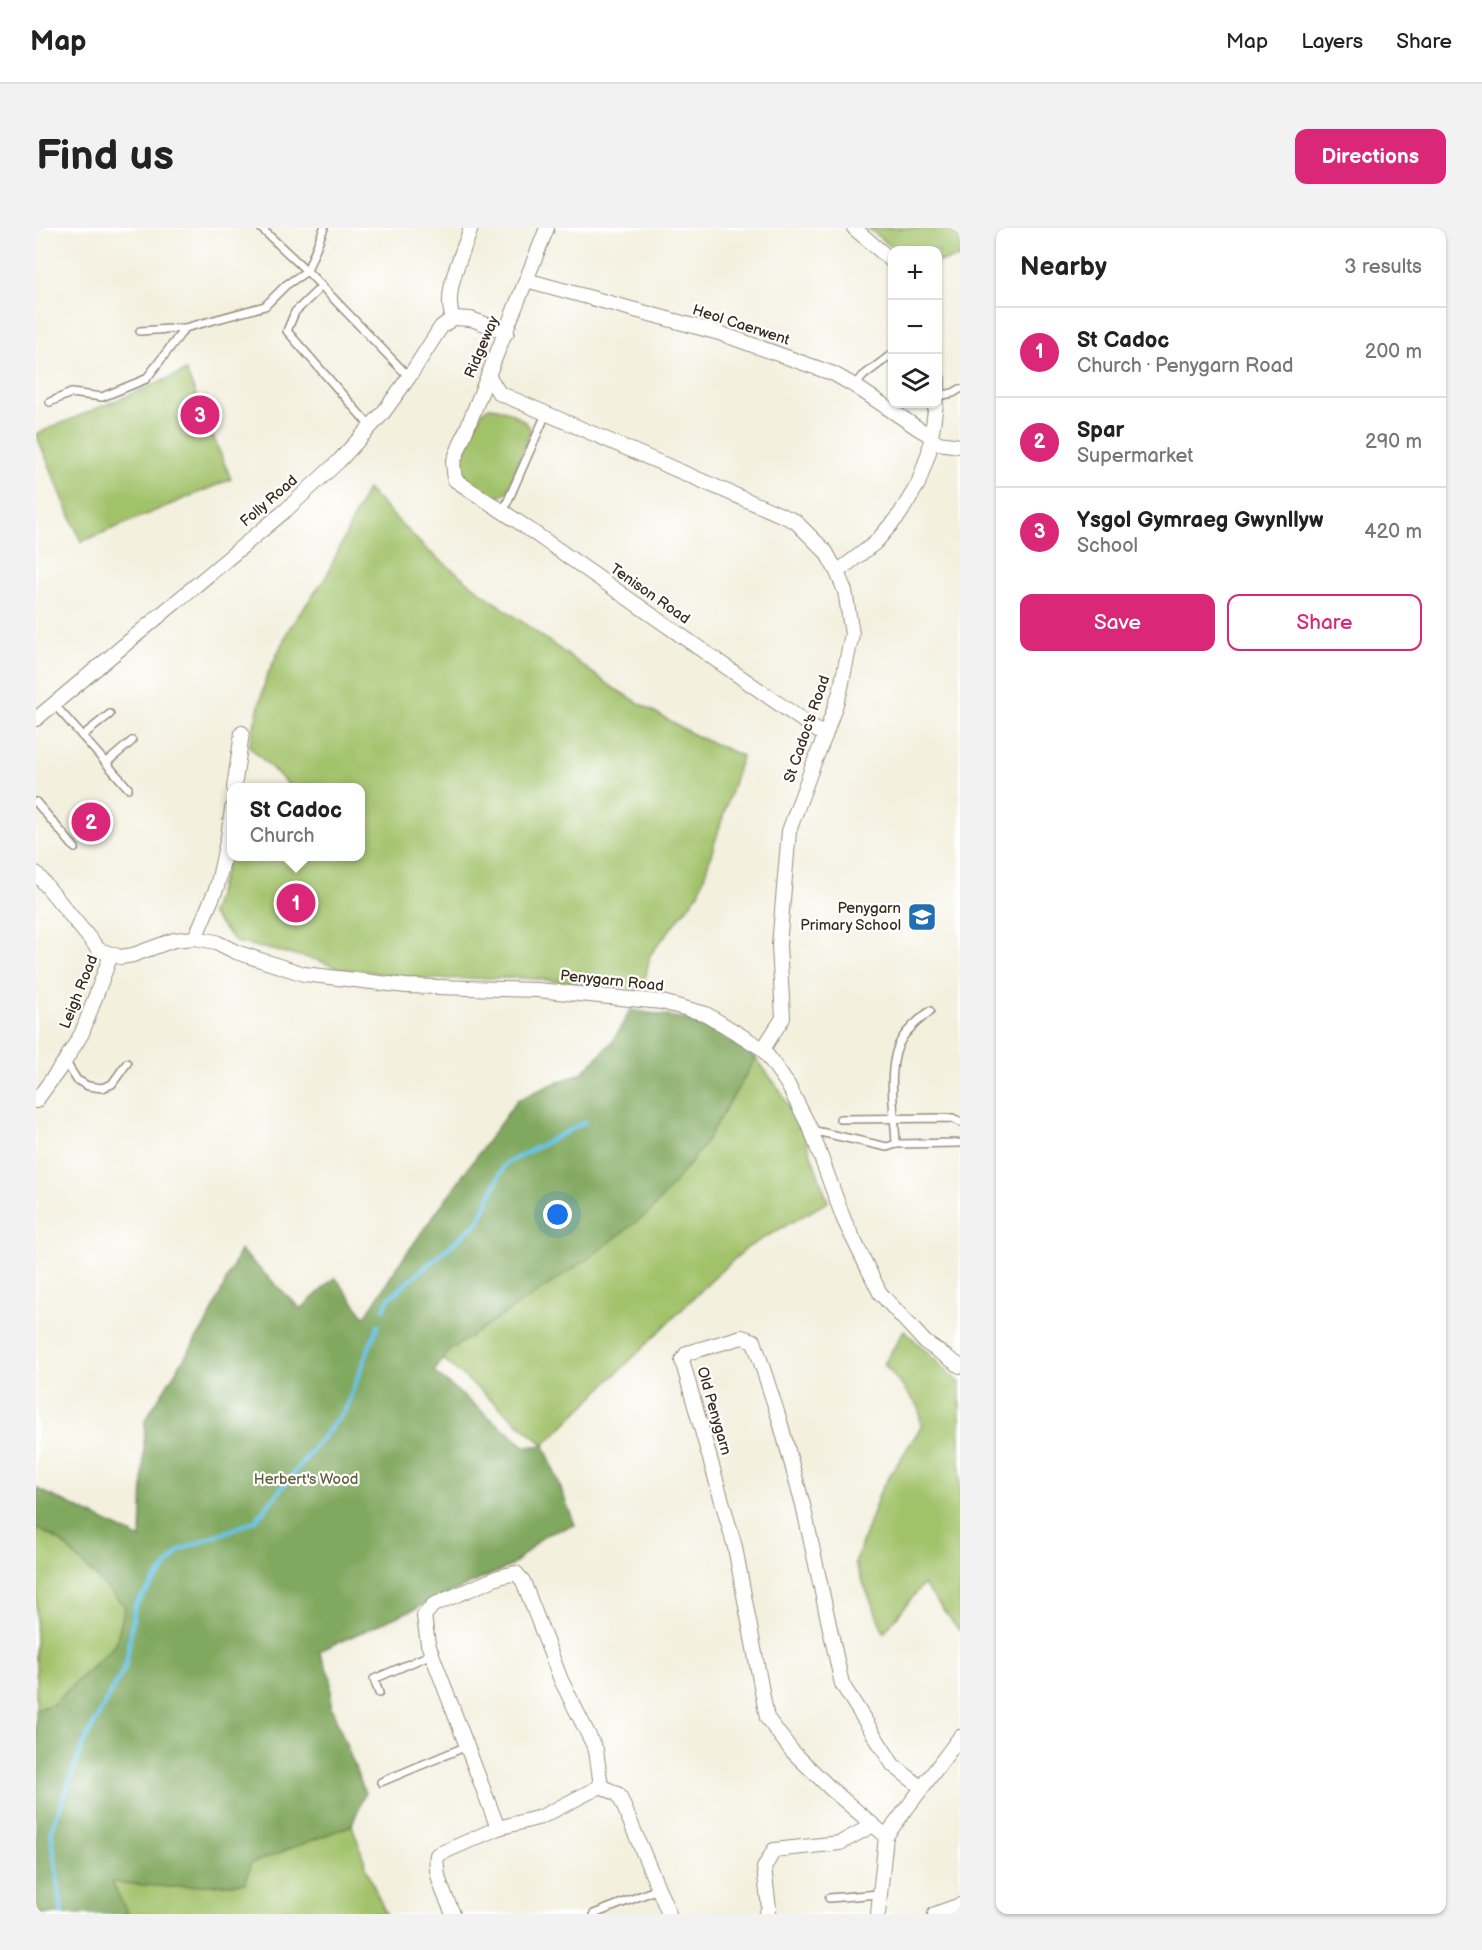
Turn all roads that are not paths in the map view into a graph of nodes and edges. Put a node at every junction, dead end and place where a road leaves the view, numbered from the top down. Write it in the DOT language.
graph roads {
  1 [pos="261,228"];
  2 [pos="324,228"];
  3 [pos="471,228"];
  4 [pos="547,228"];
  5 [pos="854,228"];
  6 [pos="888,258"];
  7 [pos="308,271"];
  8 [pos="526,280"];
  9 [pos="322,286"];
  10 [pos="453,318"];
  11 [pos="185,328"];
  12 [pos="140,331"];
  13 [pos="507,332"];
  14 [pos="888,357"];
  15 [pos="488,375"];
  16 [pos="409,377"];
  17 [pos="855,386"];
  18 [pos="960,389"];
  19 [pos="942,395"];
  20 [pos="50,402"];
  21 [pos="935,408"];
  22 [pos="546,414"];
  23 [pos="370,426"];
  24 [pos="931,439"];
  25 [pos="960,446"];
  26 [pos="455,480"];
  27 [pos="504,512"];
  28 [pos="837,573"];
  29 [pos="54,704"];
  30 [pos="110,714"];
  31 [pos="36,719"];
  32 [pos="242,733"];
  33 [pos="82,736"];
  34 [pos="825,736"];
  35 [pos="132,741"];
  36 [pos="106,763"];
  37 [pos="235,783"];
  38 [pos="128,788"];
  39 [pos="36,802"];
  40 [pos="227,842"];
  41 [pos="75,848"];
  42 [pos="36,873"];
  43 [pos="195,938"];
  44 [pos="111,956"];
  45 [pos="930,1011"];
  46 [pos="763,1049"];
  47 [pos="65,1061"];
  48 [pos="127,1063"];
  49 [pos="36,1101"];
  50 [pos="895,1118"];
  51 [pos="840,1119"];
  52 [pos="960,1122"];
  53 [pos="812,1130"];
  54 [pos="960,1143"];
  55 [pos="896,1144"];
  56 [pos="960,1366"];
  57 [pos="432,1654"];
  58 [pos="379,1693"];
  59 [pos="960,1737"];
  60 [pos="467,1746"];
  61 [pos="381,1782"];
  62 [pos="601,1786"];
  63 [pos="921,1787"];
  64 [pos="873,1825"];
  65 [pos="498,1828"];
  66 [pos="886,1836"];
  67 [pos="658,1889"];
  68 [pos="880,1894"];
  69 [pos="829,1899"];
  70 [pos="960,1905"];
  71 [pos="453,1914"];
  72 [pos="594,1914"];
  73 [pos="669,1914"];
  74 [pos="766,1914"];
  75 [pos="878,1914"];
  76 [pos="935,1914"];
  1 -- 7 [label="lane"];
  2 -- 7 [label="lane"];
  3 -- 10 [label="street"];
  4 -- 8 [label="street, Ridgeway"];
  5 -- 6 [label="street"];
  7 -- 9 [label="lane"];
  7 -- 11 [label="lane"];
  8 -- 13 [label="street, Ridgeway"];
  8 -- 17 [label="street, Heol Caerwent"];
  9 -- 16 [label="lane"];
  9 -- 23 [label="lane"];
  10 -- 13 [label="street"];
  10 -- 16 [label="street, Folly Road"];
  11 -- 12 [label="lane"];
  11 -- 20 [label="lane"];
  13 -- 15 [label="street, Ridgeway"];
  14 -- 17 [label="lane"];
  15 -- 22 [label="street, St Cadoc's Road"];
  15 -- 26 [label="street, Ridgeway"];
  16 -- 23 [label="street, Folly Road"];
  17 -- 24 [label="street, Heol Caerwent"];
  18 -- 19 [label="lane"];
  21 -- 24 [label="street"];
  22 -- 27 [label="lane"];
  22 -- 28 [label="street, St Cadoc's Road"];
  23 -- 29 [label="street, Folly Road"];
  24 -- 25 [label="street"];
  24 -- 28 [label="street"];
  26 -- 27 [label="street, Tenison Road"];
  27 -- 34 [label="street, Tenison Road"];
  28 -- 34 [label="street, St Cadoc's Road"];
  29 -- 31 [label="street, Folly Road"];
  29 -- 33 [label="lane"];
  30 -- 33 [label="lane"];
  32 -- 37 [label="street"];
  33 -- 36 [label="lane"];
  34 -- 46 [label="street, St Cadoc's Road"];
  35 -- 36 [label="lane"];
  36 -- 38 [label="lane"];
  39 -- 41 [label="lane"];
  40 -- 43 [label="street"];
  42 -- 44 [label="street"];
  43 -- 44 [label="street, Penygarn Road"];
  43 -- 46 [label="street, Penygarn Road"];
  44 -- 47 [label="street, Leigh Road"];
  45 -- 50 [label="lane"];
  46 -- 53 [label="street, Penygarn Road"];
  47 -- 48 [label="lane"];
  47 -- 49 [label="street, Leigh Road"];
  50 -- 51 [label="lane"];
  50 -- 52 [label="lane"];
  50 -- 55 [label="lane"];
  53 -- 55 [label="lane"];
  53 -- 56 [label="street, Penygarn Road"];
  54 -- 55 [label="lane"];
  57 -- 58 [label="lane"];
  57 -- 60 [label="street"];
  57 -- 62 [label="street"];
  59 -- 63 [label="street"];
  60 -- 61 [label="lane"];
  60 -- 65 [label="street"];
  62 -- 65 [label="street"];
  62 -- 67 [label="street"];
  63 -- 64 [label="street, Old Penygarn"];
  63 -- 66 [label="street"];
  64 -- 66 [label="street, Old Penygarn"];
  64 -- 74 [label="street"];
  65 -- 71 [label="street"];
  66 -- 68 [label="street"];
  67 -- 72 [label="lane"];
  67 -- 73 [label="street"];
  68 -- 69 [label="lane"];
  68 -- 75 [label="street"];
  70 -- 76 [label="street"];
}
